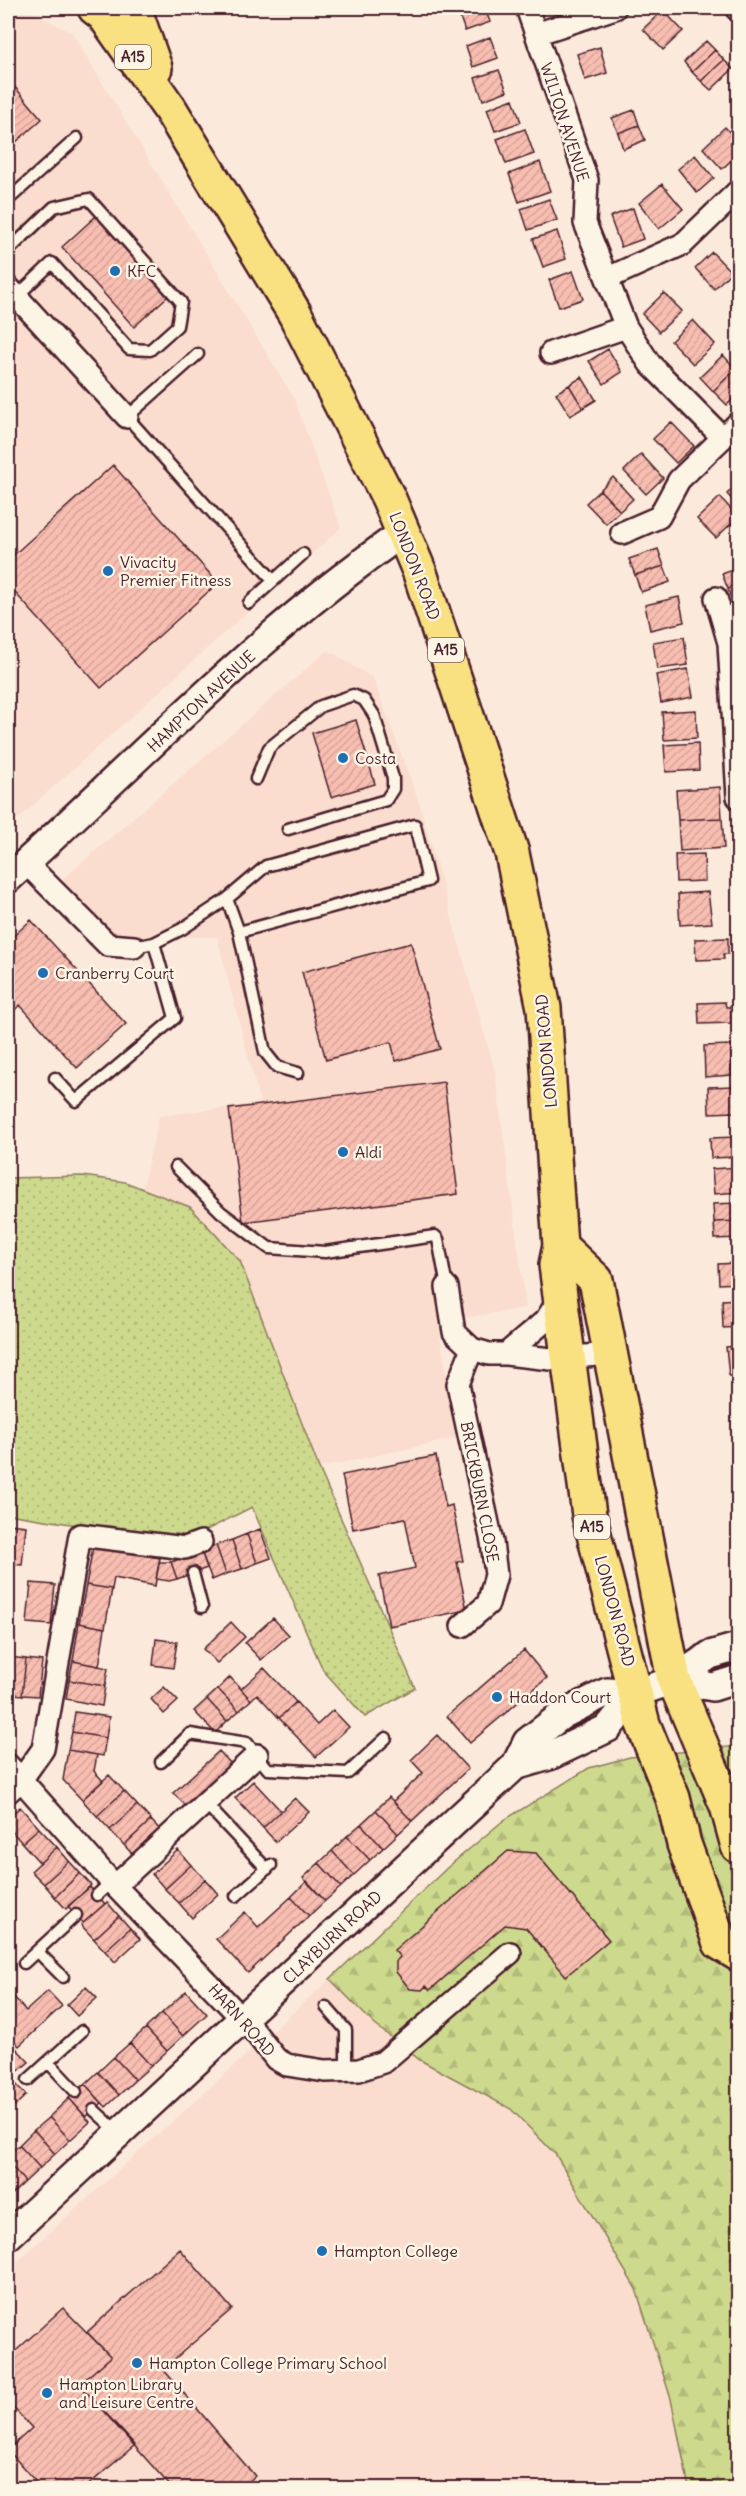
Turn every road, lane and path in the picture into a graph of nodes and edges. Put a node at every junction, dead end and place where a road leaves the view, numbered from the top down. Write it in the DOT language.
graph roads {
  1 [pos="95,8"];
  2 [pos="134,8"];
  3 [pos="527,8"];
  4 [pos="615,8"];
  5 [pos="536,34"];
  6 [pos="170,109"];
  7 [pos="77,138"];
  8 [pos="738,191"];
  9 [pos="8,200"];
  10 [pos="8,251"];
  11 [pos="608,278"];
  12 [pos="12,291"];
  13 [pos="626,327"];
  14 [pos="551,353"];
  15 [pos="198,354"];
  16 [pos="127,417"];
  17 [pos="738,423"];
  18 [pos="723,438"];
  19 [pos="404,532"];
  20 [pos="622,533"];
  21 [pos="303,554"];
  22 [pos="273,580"];
  23 [pos="716,598"];
  24 [pos="249,603"];
  25 [pos="256,779"];
  26 [pos="738,788"];
  27 [pos="288,829"];
  28 [pos="16,871"];
  29 [pos="227,900"];
  30 [pos="239,932"];
  31 [pos="154,943"];
  32 [pos="134,947"];
  33 [pos="298,1074"];
  34 [pos="55,1078"];
  35 [pos="176,1167"];
  36 [pos="560,1246"];
  37 [pos="447,1287"];
  38 [pos="559,1299"];
  39 [pos="472,1349"];
  40 [pos="506,1354"];
  41 [pos="609,1354"];
  42 [pos="568,1358"];
  43 [pos="191,1549"];
  44 [pos="194,1573"];
  45 [pos="202,1607"];
  46 [pos="462,1626"];
  47 [pos="738,1647"];
  48 [pos="738,1678"];
  49 [pos="674,1680"];
  50 [pos="636,1693"];
  51 [pos="386,1738"];
  52 [pos="257,1755"];
  53 [pos="161,1762"];
  54 [pos="12,1779"];
  55 [pos="205,1803"];
  56 [pos="738,1846"];
  57 [pos="108,1888"];
  58 [pos="236,1896"];
  59 [pos="76,1915"];
  60 [pos="37,1951"];
  61 [pos="510,1953"];
  62 [pos="738,1954"];
  63 [pos="24,1963"];
  64 [pos="63,1977"];
  65 [pos="326,2007"];
  66 [pos="243,2020"];
  67 [pos="82,2031"];
  68 [pos="48,2062"];
  69 [pos="346,2070"];
  70 [pos="28,2080"];
  71 [pos="76,2092"];
  72 [pos="94,2110"];
  73 [pos="119,2133"];
  74 [pos="8,2236"];
  1 -- 6 [label="main road, LONDON ROAD / A15"];
  2 -- 6 [label="main road, LONDON ROAD / A15"];
  3 -- 5 [label="street, WILTON AVENUE"];
  4 -- 5 [label="street"];
  5 -- 11 [label="street, WILTON AVENUE"];
  6 -- 19 [label="main road, LONDON ROAD / A15"];
  7 -- 9 [label="lane"];
  8 -- 11 [label="street"];
  10 -- 12 [label="lane"];
  11 -- 13 [label="street, WILTON AVENUE"];
  12 -- 16 [label="street"];
  13 -- 14 [label="street"];
  13 -- 18 [label="street, WILTON AVENUE"];
  15 -- 16 [label="lane"];
  16 -- 22 [label="lane"];
  17 -- 18 [label="street"];
  18 -- 20 [label="street"];
  19 -- 28 [label="street, HAMPTON AVENUE"];
  19 -- 36 [label="main road, LONDON ROAD / A15"];
  21 -- 22 [label="lane"];
  22 -- 24 [label="lane"];
  23 -- 26 [label="street"];
  25 -- 27 [label="lane"];
  28 -- 32 [label="street"];
  29 -- 30 [label="lane"];
  29 -- 30 [label="lane"];
  29 -- 31 [label="lane"];
  30 -- 33 [label="lane"];
  31 -- 32 [label="lane"];
  31 -- 34 [label="lane"];
  35 -- 37 [label="lane"];
  36 -- 38 [label="main road, LONDON ROAD / A15"];
  36 -- 41 [label="main road"];
  37 -- 39 [label="street"];
  38 -- 40 [label="street"];
  38 -- 42 [label="main road, LONDON ROAD / A15"];
  39 -- 40 [label="street"];
  39 -- 46 [label="street, BRICKBURN CLOSE"];
  40 -- 42 [label="street"];
  41 -- 42 [label="street"];
  41 -- 49 [label="main road"];
  42 -- 50 [label="main road, LONDON ROAD / A15"];
  43 -- 54 [label="street, HARN ROAD"];
  44 -- 45 [label="lane"];
  47 -- 49 [label="street"];
  48 -- 49 [label="street"];
  49 -- 50 [label="street, CLAYBURN ROAD"];
  49 -- 56 [label="main road"];
  50 -- 62 [label="main road, LONDON ROAD / A15"];
  50 -- 66 [label="street, CLAYBURN ROAD"];
  51 -- 52 [label="lane"];
  52 -- 53 [label="lane"];
  52 -- 55 [label="street"];
  54 -- 57 [label="street, HARN ROAD"];
  55 -- 57 [label="street"];
  55 -- 58 [label="lane"];
  57 -- 66 [label="street, HARN ROAD"];
  59 -- 60 [label="lane"];
  60 -- 63 [label="lane"];
  60 -- 64 [label="lane"];
  61 -- 69 [label="street, HARN ROAD"];
  65 -- 69 [label="lane"];
  66 -- 69 [label="street, HARN ROAD"];
  66 -- 73 [label="street, CLAYBURN ROAD"];
  67 -- 68 [label="lane"];
  68 -- 70 [label="lane"];
  68 -- 71 [label="lane"];
  72 -- 73 [label="lane"];
  73 -- 74 [label="street, CLAYBURN ROAD"];
}
